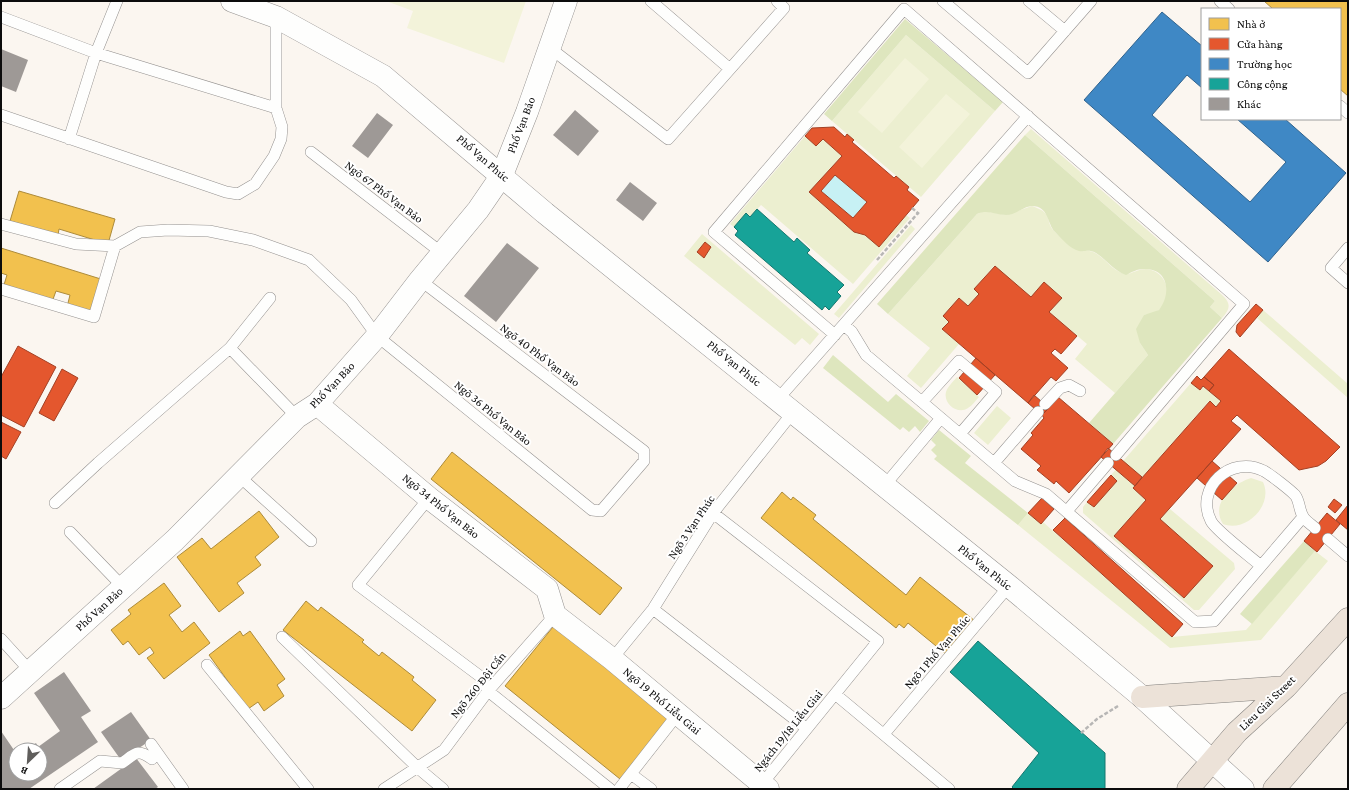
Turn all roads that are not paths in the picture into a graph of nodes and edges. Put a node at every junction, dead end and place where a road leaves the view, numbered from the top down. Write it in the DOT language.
graph roads {
  1 [pos="117,1"];
  2 [pos="232,1"];
  3 [pos="566,1"];
  4 [pos="651,1"];
  5 [pos="777,1"];
  6 [pos="943,1"];
  7 [pos="1029,1"];
  8 [pos="1091,1"];
  9 [pos="1220,1"];
  10 [pos="1228,8"];
  11 [pos="1,17"];
  12 [pos="276,17"];
  13 [pos="1065,31"];
  14 [pos="550,48"];
  15 [pos="96,53"];
  16 [pos="730,69"];
  17 [pos="276,108"];
  18 [pos="1,115"];
  19 [pos="1028,116"];
  20 [pos="69,139"];
  21 [pos="311,152"];
  22 [pos="502,175"];
  23 [pos="1,224"];
  24 [pos="115,246"];
  25 [pos="1348,248"];
  26 [pos="442,253"];
  27 [pos="420,280"];
  28 [pos="1348,283"];
  29 [pos="1,289"];
  30 [pos="270,298"];
  31 [pos="844,325"];
  32 [pos="835,335"];
  33 [pos="377,336"];
  34 [pos="230,348"];
  35 [pos="1080,391"];
  36 [pos="922,402"];
  37 [pos="317,404"];
  38 [pos="786,405"];
  39 [pos="297,417"];
  40 [pos="941,418"];
  41 [pos="960,434"];
  42 [pos="994,463"];
  43 [pos="240,477"];
  44 [pos="885,485"];
  45 [pos="429,498"];
  46 [pos="55,503"];
  47 [pos="592,510"];
  48 [pos="1067,511"];
  49 [pos="713,513"];
  50 [pos="1303,517"];
  51 [pos="1315,528"];
  52 [pos="70,532"];
  53 [pos="1328,538"];
  54 [pos="311,541"];
  55 [pos="1348,556"];
  56 [pos="1261,566"];
  57 [pos="1009,586"];
  58 [pos="123,587"];
  59 [pos="653,609"];
  60 [pos="555,615"];
  61 [pos="1348,619"];
  62 [pos="282,637"];
  63 [pos="1,639"];
  64 [pos="612,659"];
  65 [pos="207,665"];
  66 [pos="30,671"];
  67 [pos="1286,687"];
  68 [pos="488,691"];
  69 [pos="835,694"];
  70 [pos="1142,697"];
  71 [pos="1,698"];
  72 [pos="1348,704"];
  73 [pos="677,715"];
  74 [pos="806,728"];
  75 [pos="884,734"];
  76 [pos="151,744"];
  77 [pos="152,759"];
  78 [pos="1213,760"];
  79 [pos="418,768"];
  80 [pos="631,774"];
  81 [pos="765,787"];
  82 [pos="60,789"];
  83 [pos="183,789"];
  84 [pos="308,789"];
  85 [pos="384,789"];
  86 [pos="443,789"];
  87 [pos="610,789"];
  88 [pos="619,789"];
  89 [pos="651,789"];
  90 [pos="949,789"];
  91 [pos="1188,789"];
  92 [pos="1243,789"];
  93 [pos="1274,789"];
  1 -- 15 [label="lane"];
  2 -- 12 [label="street, Phố Vạn Phúc"];
  3 -- 14 [label="street, Phố Vạn Bảo"];
  4 -- 16 [label="lane"];
  5 -- 16 [label="lane"];
  6 -- 13 [label="lane"];
  7 -- 13 [label="lane"];
  8 -- 13 [label="lane"];
  9 -- 10 [label="lane"];
  11 -- 15 [label="lane"];
  12 -- 17 [label="lane"];
  12 -- 22 [label="street, Phố Vạn Phúc"];
  14 -- 16 [label="lane"];
  14 -- 22 [label="street, Phố Vạn Bảo"];
  15 -- 17 [label="lane"];
  15 -- 20 [label="lane"];
  17 -- 20 [label="lane"];
  18 -- 20 [label="lane"];
  19 -- 31 [label="lane, Ngõ 3 Vạn Phúc"];
  19 -- 32 [label="lane"];
  19 -- 48 [label="lane"];
  21 -- 26 [label="lane, Ngõ 67 Phố Vạn Bảo"];
  22 -- 26 [label="street, Phố Vạn Bảo"];
  22 -- 38 [label="street, Phố Vạn Phúc"];
  23 -- 24 [label="lane"];
  24 -- 29 [label="lane"];
  24 -- 33 [label="lane, Ngõ 36 Phố Vạn Bảo"];
  25 -- 28 [label="lane"];
  26 -- 27 [label="street, Phố Vạn Bảo"];
  27 -- 33 [label="street, Phố Vạn Bảo"];
  27 -- 47 [label="lane, Ngõ 40 Phố Vạn Bảo"];
  30 -- 34 [label="lane"];
  31 -- 32 [label="lane, Ngõ 3 Vạn Phúc"];
  31 -- 36 [label="lane"];
  32 -- 38 [label="lane, Ngõ 3 Vạn Phúc"];
  33 -- 37 [label="street, Phố Vạn Bảo"];
  33 -- 47 [label="lane, Ngõ 36 Phố Vạn Bảo"];
  34 -- 39 [label="lane"];
  34 -- 46 [label="lane"];
  35 -- 42 [label="lane"];
  36 -- 40 [label="lane"];
  36 -- 41 [label="lane"];
  37 -- 39 [label="street, Phố Vạn Bảo"];
  37 -- 45 [label="street, Ngõ 34 Phố Vạn Bảo"];
  38 -- 44 [label="street, Phố Vạn Phúc"];
  38 -- 49 [label="lane, Ngõ 3 Vạn Phúc"];
  39 -- 43 [label="street, Phố Vạn Bảo"];
  40 -- 41 [label="lane"];
  40 -- 44 [label="lane"];
  41 -- 42 [label="lane"];
  42 -- 48 [label="lane"];
  43 -- 54 [label="lane"];
  43 -- 58 [label="street, Phố Vạn Bảo"];
  44 -- 57 [label="street, Phố Vạn Phúc"];
  45 -- 60 [label="street, Ngõ 34 Phố Vạn Bảo"];
  45 -- 68 [label="lane"];
  48 -- 56 [label="lane"];
  49 -- 59 [label="lane, Ngõ 3 Vạn Phúc"];
  49 -- 69 [label="lane, Ngách 19/18 Liễu Giai"];
  50 -- 51 [label="lane"];
  50 -- 56 [label="lane"];
  50 -- 56 [label="lane"];
  52 -- 58 [label="lane"];
  53 -- 55 [label="lane"];
  57 -- 70 [label="street, Phố Vạn Phúc"];
  57 -- 75 [label="lane, Ngõ 1 Phố Vạn Phúc"];
  58 -- 66 [label="street, Phố Vạn Bảo"];
  59 -- 64 [label="lane, Ngõ 3 Vạn Phúc"];
  59 -- 74 [label="lane"];
  60 -- 64 [label="street, Ngõ 19 Phố Liễu Giai"];
  60 -- 68 [label="lane, Ngõ 260 Đội Cấn"];
  61 -- 67 [label="main road, Lieu Giai Street"];
  62 -- 79 [label="lane"];
  63 -- 66 [label="lane"];
  64 -- 73 [label="street, Ngõ 19 Phố Liễu Giai"];
  65 -- 84 [label="lane"];
  66 -- 71 [label="street, Phố Vạn Bảo"];
  67 -- 70 [label="main road"];
  67 -- 78 [label="main road, Lieu Giai Street"];
  68 -- 79 [label="lane, Ngõ 260 Đội Cấn"];
  68 -- 87 [label="lane"];
  69 -- 74 [label="lane, Ngách 19/18 Liễu Giai"];
  69 -- 75 [label="lane"];
  70 -- 78 [label="street, Phố Vạn Phúc"];
  72 -- 93 [label="main road"];
  73 -- 80 [label="lane"];
  73 -- 81 [label="street, Ngõ 19 Phố Liễu Giai"];
  74 -- 81 [label="lane, Ngách 19/18 Liễu Giai"];
  75 -- 90 [label="lane"];
  76 -- 83 [label="lane"];
  77 -- 82 [label="lane"];
  78 -- 91 [label="main road, Lieu Giai Street"];
  78 -- 92 [label="street, Phố Vạn Phúc"];
  79 -- 85 [label="lane, Ngõ 260 Đội Cấn"];
  79 -- 86 [label="lane"];
  80 -- 88 [label="lane"];
  80 -- 89 [label="lane"];
}
